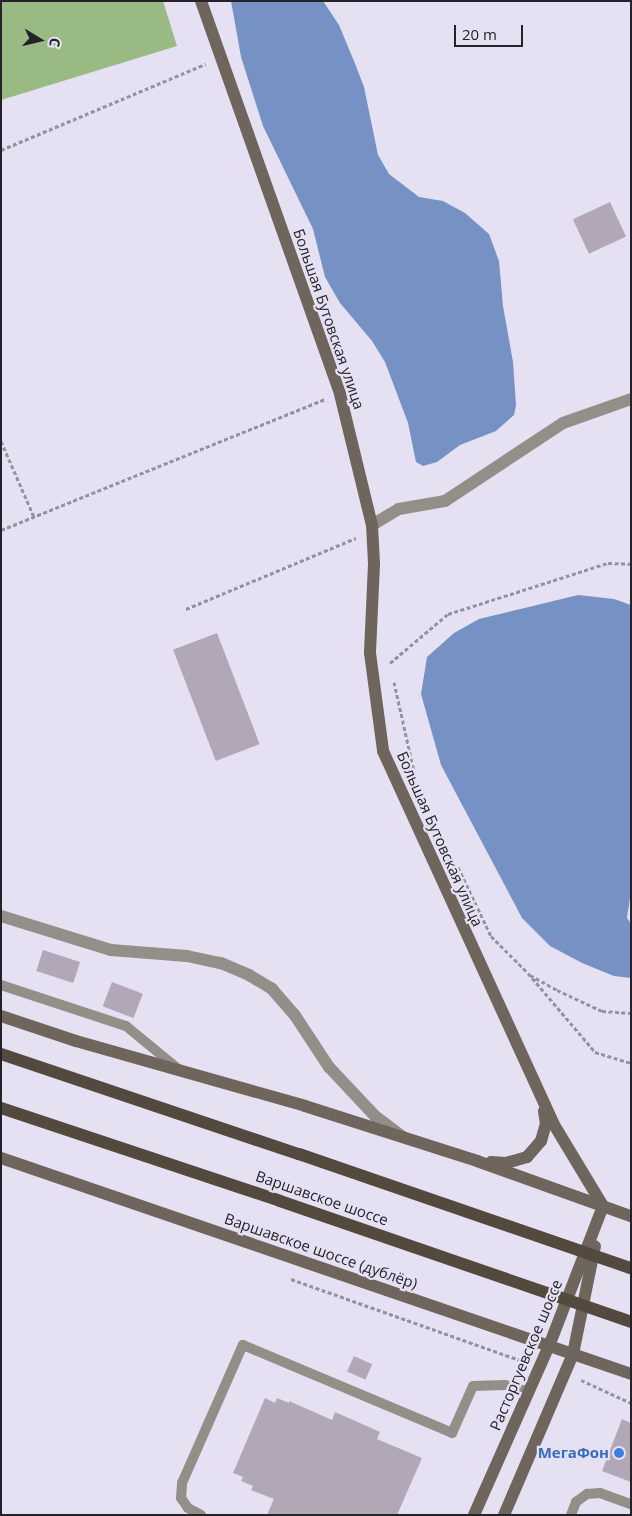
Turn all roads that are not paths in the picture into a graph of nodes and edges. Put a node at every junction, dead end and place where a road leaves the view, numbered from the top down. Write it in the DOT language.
graph roads {
  1 [pos="201,1"];
  2 [pos="631,399"];
  3 [pos="372,525"];
  4 [pos="1,916"];
  5 [pos="1,985"];
  6 [pos="1,1016"];
  7 [pos="1,1054"];
  8 [pos="180,1071"];
  9 [pos="542,1101"];
  10 [pos="1,1108"];
  11 [pos="403,1137"];
  12 [pos="1,1158"];
  13 [pos="477,1160"];
  14 [pos="603,1206"];
  15 [pos="631,1216"];
  16 [pos="631,1268"];
  17 [pos="631,1322"];
  18 [pos="549,1346"];
  19 [pos="573,1354"];
  20 [pos="631,1374"];
  21 [pos="529,1392"];
  22 [pos="631,1504"];
  23 [pos="201,1515"];
  24 [pos="474,1515"];
  25 [pos="504,1515"];
  26 [pos="571,1515"];
  1 -- 3 [label="main road, Большая Бутовская улица"];
  2 -- 3 [label="street"];
  3 -- 9 [label="main road, Большая Бутовская улица"];
  4 -- 11 [label="street"];
  5 -- 8 [label="lane"];
  6 -- 8 [label="main road"];
  7 -- 16 [label="main road, bridge"];
  8 -- 11 [label="main road"];
  9 -- 13 [label="main road"];
  9 -- 14 [label="main road, Большая Бутовская улица"];
  10 -- 17 [label="main road, Варшавское шоссе, bridge"];
  11 -- 13 [label="main road"];
  12 -- 18 [label="main road, Варшавское шоссе (дублёр)"];
  13 -- 14 [label="main road"];
  14 -- 15 [label="main road"];
  14 -- 18 [label="main road, Расторгуевское шоссе"];
  14 -- 19 [label="main road"];
  18 -- 19 [label="main road, Варшавское шоссе (дублёр)"];
  18 -- 21 [label="main road, Расторгуевское шоссе"];
  19 -- 20 [label="main road, Варшавское шоссе (дублёр)"];
  19 -- 25 [label="main road"];
  21 -- 23 [label="lane"];
  21 -- 24 [label="main road, Расторгуевское шоссе"];
  22 -- 26 [label="lane"];
}
